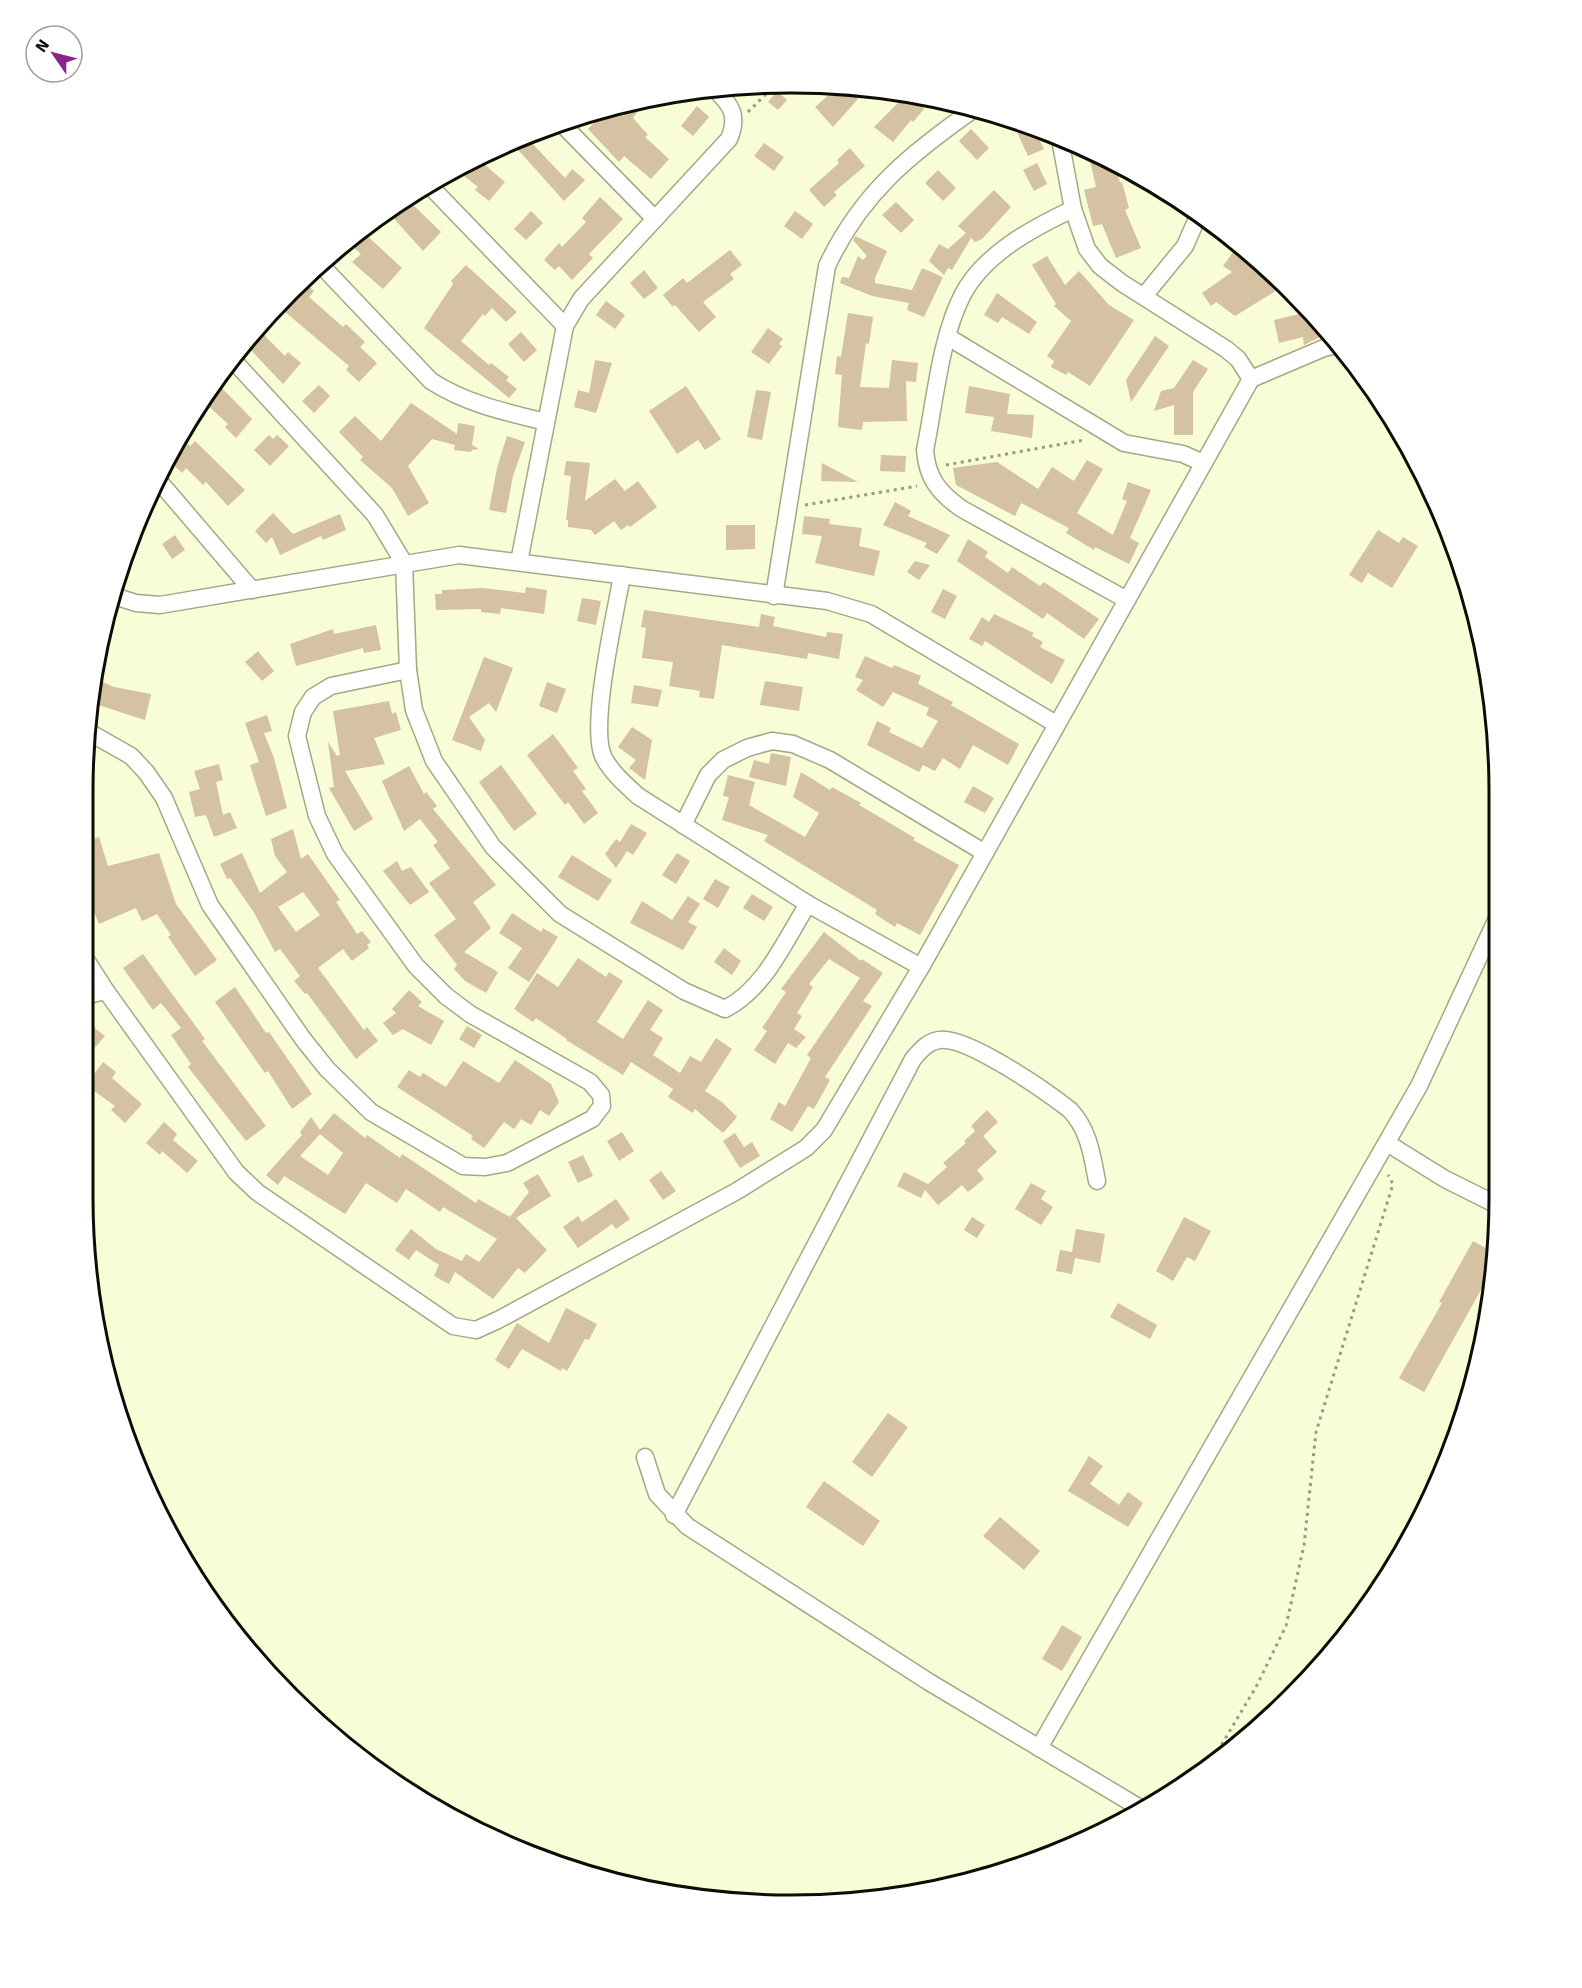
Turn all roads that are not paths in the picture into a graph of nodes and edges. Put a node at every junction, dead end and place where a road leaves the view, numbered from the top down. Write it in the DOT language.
graph roads {
  1 [pos="722,96"];
  2 [pos="967,116"];
  3 [pos="568,130"];
  4 [pos="1062,148"];
  5 [pos="435,191"];
  6 [pos="1073,209"];
  7 [pos="654,219"];
  8 [pos="1199,225"];
  9 [pos="326,270"];
  10 [pos="1144,296"];
  11 [pos="565,326"];
  12 [pos="948,337"];
  13 [pos="1329,347"];
  14 [pos="237,366"];
  15 [pos="1251,379"];
  16 [pos="546,422"];
  17 [pos="1203,464"];
  18 [pos="163,486"];
  19 [pos="519,562"];
  20 [pos="404,563"];
  21 [pos="622,575"];
  22 [pos="252,590"];
  23 [pos="774,596"];
  24 [pos="121,598"];
  25 [pos="1127,600"];
  26 [pos="408,670"];
  27 [pos="1056,724"];
  28 [pos="95,736"];
  29 [pos="683,825"];
  30 [pos="984,854"];
  31 [pos="808,904"];
  32 [pos="1489,934"];
  33 [pos="921,967"];
  34 [pos="93,970"];
  35 [pos="106,991"];
  36 [pos="93,994"];
  37 [pos="1387,1143"];
  38 [pos="1097,1181"];
  39 [pos="1489,1201"];
  40 [pos="645,1457"];
  41 [pos="674,1515"];
  42 [pos="1039,1748"];
  43 [pos="1133,1805"];
  1 -- 7 [label="street"];
  2 -- 23 [label="street"];
  3 -- 7 [label="street"];
  4 -- 6 [label="street"];
  5 -- 11 [label="street"];
  6 -- 10 [label="street"];
  6 -- 12 [label="street"];
  7 -- 11 [label="street"];
  8 -- 10 [label="street"];
  9 -- 16 [label="street"];
  10 -- 15 [label="street"];
  11 -- 16 [label="street"];
  12 -- 17 [label="street"];
  12 -- 25 [label="street"];
  13 -- 15 [label="street"];
  14 -- 20 [label="street"];
  15 -- 17 [label="street"];
  16 -- 19 [label="street"];
  17 -- 25 [label="street"];
  18 -- 22 [label="street"];
  19 -- 20 [label="street"];
  19 -- 21 [label="street"];
  20 -- 22 [label="street"];
  20 -- 26 [label="street"];
  21 -- 23 [label="street"];
  21 -- 29 [label="street"];
  22 -- 24 [label="street"];
  23 -- 27 [label="street"];
  25 -- 27 [label="street"];
  26 -- 28 [label="street"];
  26 -- 31 [label="street"];
  27 -- 30 [label="street"];
  29 -- 30 [label="street"];
  29 -- 31 [label="street"];
  30 -- 33 [label="street"];
  31 -- 33 [label="street"];
  32 -- 37 [label="street"];
  33 -- 35 [label="street"];
  34 -- 35 [label="street"];
  35 -- 36 [label="street"];
  37 -- 39 [label="street"];
  37 -- 42 [label="street"];
  38 -- 41 [label="street"];
  40 -- 41 [label="street"];
  41 -- 42 [label="street"];
  42 -- 43 [label="street"];
}
